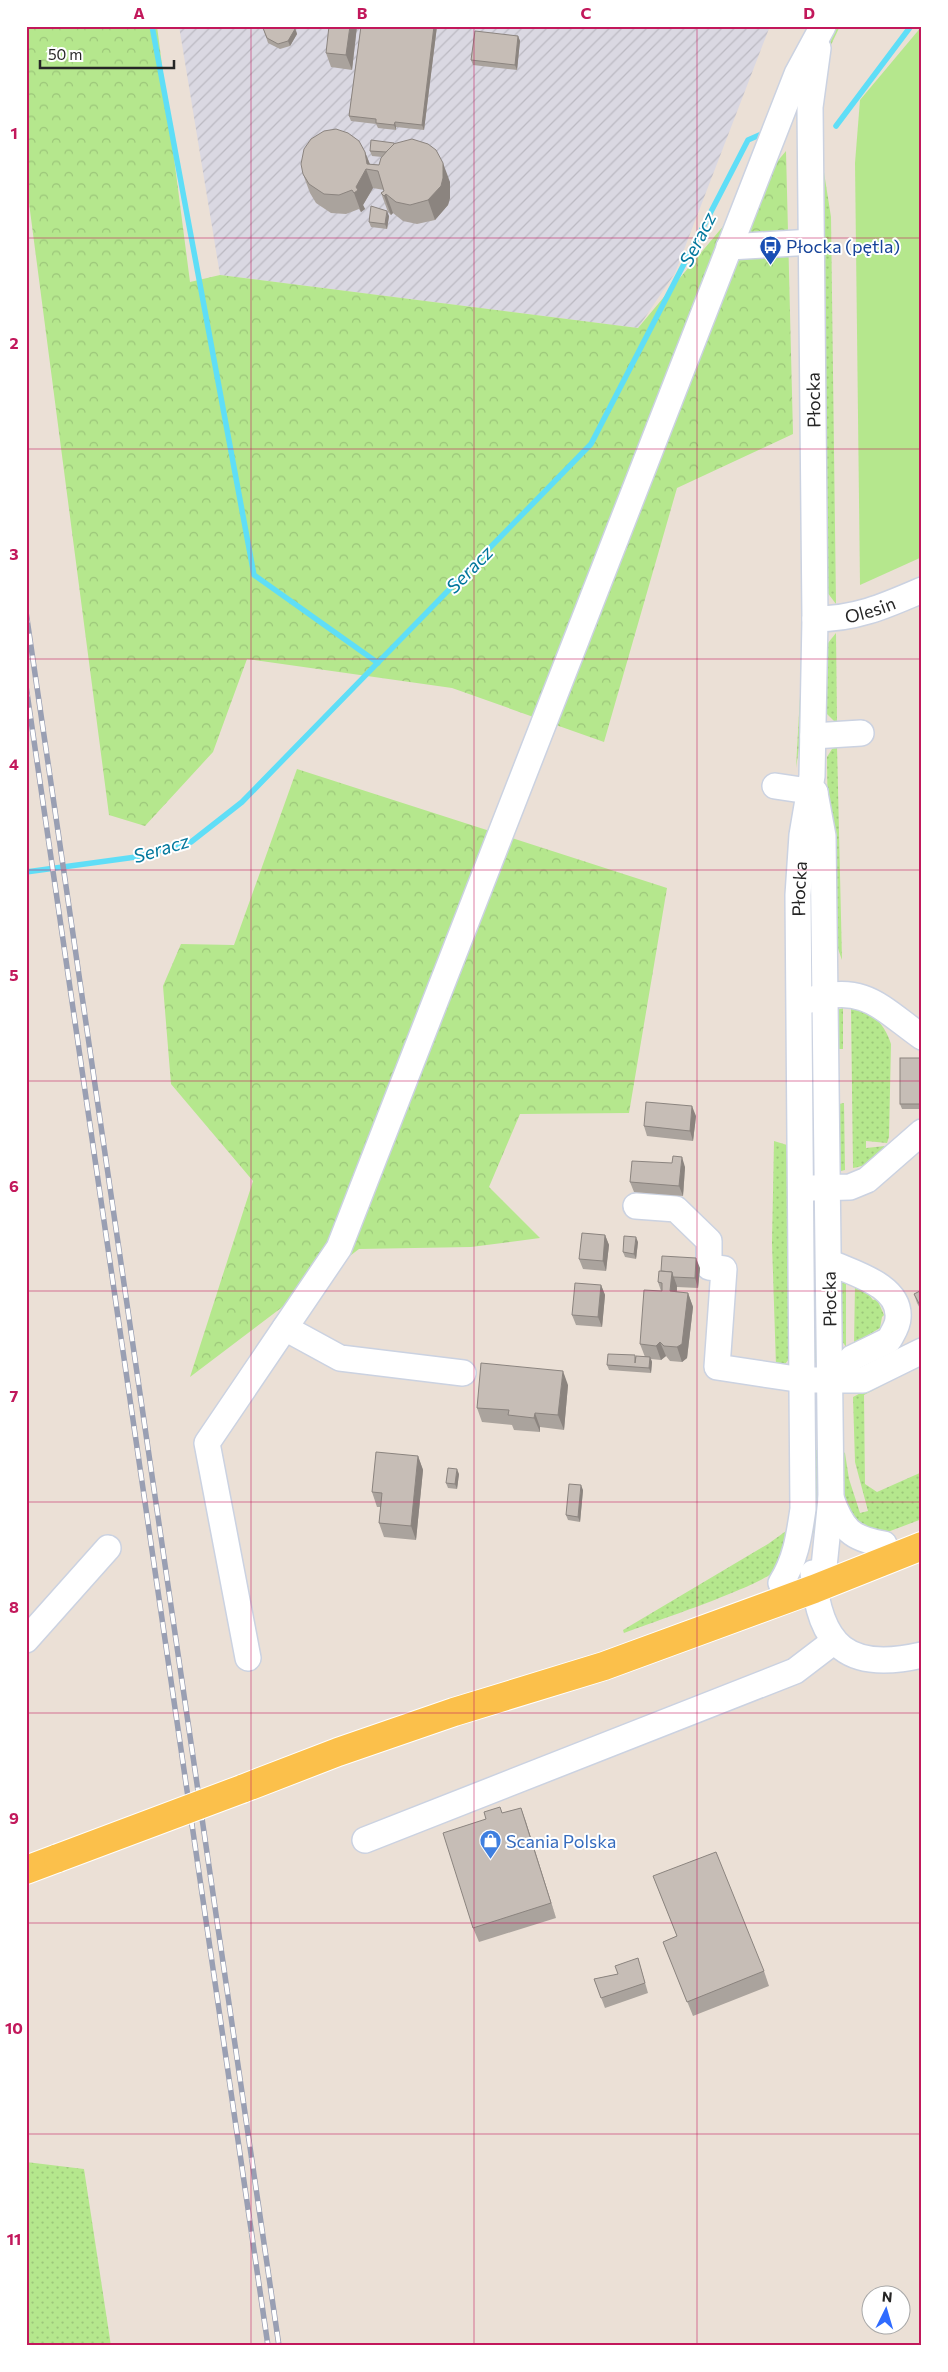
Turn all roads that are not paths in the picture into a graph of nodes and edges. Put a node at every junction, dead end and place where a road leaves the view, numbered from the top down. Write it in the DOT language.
graph roads {
  1 [pos="823,26"];
  2 [pos="812,242"];
  3 [pos="729,247"];
  4 [pos="922,590"];
  5 [pos="815,619"];
  6 [pos="861,733"];
  7 [pos="813,736"];
  8 [pos="775,786"];
  9 [pos="812,786"];
  10 [pos="826,995"];
  11 [pos="799,1004"];
  12 [pos="922,1037"];
  13 [pos="922,1132"];
  14 [pos="828,1188"];
  15 [pos="800,1189"];
  16 [pos="636,1206"];
  17 [pos="829,1262"];
  18 [pos="285,1328"];
  19 [pos="922,1351"];
  20 [pos="464,1372"];
  21 [pos="803,1380"];
  22 [pos="830,1380"];
  23 [pos="831,1498"];
  24 [pos="803,1509"];
  25 [pos="922,1530"];
  26 [pos="884,1544"];
  27 [pos="922,1546"];
  28 [pos="108,1548"];
  29 [pos="817,1576"];
  30 [pos="781,1583"];
  31 [pos="26,1640"];
  32 [pos="834,1642"];
  33 [pos="922,1655"];
  34 [pos="248,1658"];
  35 [pos="454,1712"];
  36 [pos="366,1840"];
  37 [pos="26,1870"];
  1 -- 2 [label="street, Płocka"];
  1 -- 3 [label="street"];
  2 -- 3 [label="street"];
  2 -- 5 [label="street, Płocka"];
  3 -- 18 [label="street"];
  4 -- 5 [label="street, Olesin"];
  5 -- 7 [label="street, Płocka"];
  6 -- 7 [label="street"];
  7 -- 9 [label="street, Płocka"];
  8 -- 9 [label="street"];
  9 -- 10 [label="street, Płocka"];
  9 -- 11 [label="street, Płocka"];
  10 -- 11 [label="street"];
  10 -- 12 [label="street"];
  10 -- 14 [label="street, Płocka"];
  11 -- 15 [label="street, Płocka"];
  13 -- 14 [label="street"];
  14 -- 15 [label="street"];
  14 -- 17 [label="street, Płocka"];
  15 -- 21 [label="street, Płocka"];
  16 -- 21 [label="street"];
  17 -- 22 [label="street, Płocka"];
  17 -- 22 [label="street"];
  18 -- 20 [label="street"];
  18 -- 34 [label="street"];
  19 -- 22 [label="street"];
  21 -- 22 [label="street"];
  21 -- 24 [label="street, Płocka"];
  22 -- 23 [label="street, Płocka"];
  23 -- 26 [label="street, Płocka"];
  23 -- 29 [label="street, Płocka"];
  24 -- 29 [label="street, Płocka"];
  24 -- 30 [label="street, Płocka"];
  25 -- 26 [label="main road"];
  26 -- 29 [label="main road"];
  27 -- 29 [label="main road"];
  28 -- 31 [label="street"];
  29 -- 30 [label="main road"];
  29 -- 32 [label="street"];
  29 -- 35 [label="main road"];
  30 -- 35 [label="main road"];
  32 -- 33 [label="street"];
  32 -- 36 [label="street"];
  35 -- 37 [label="main road, bridge"];
}
